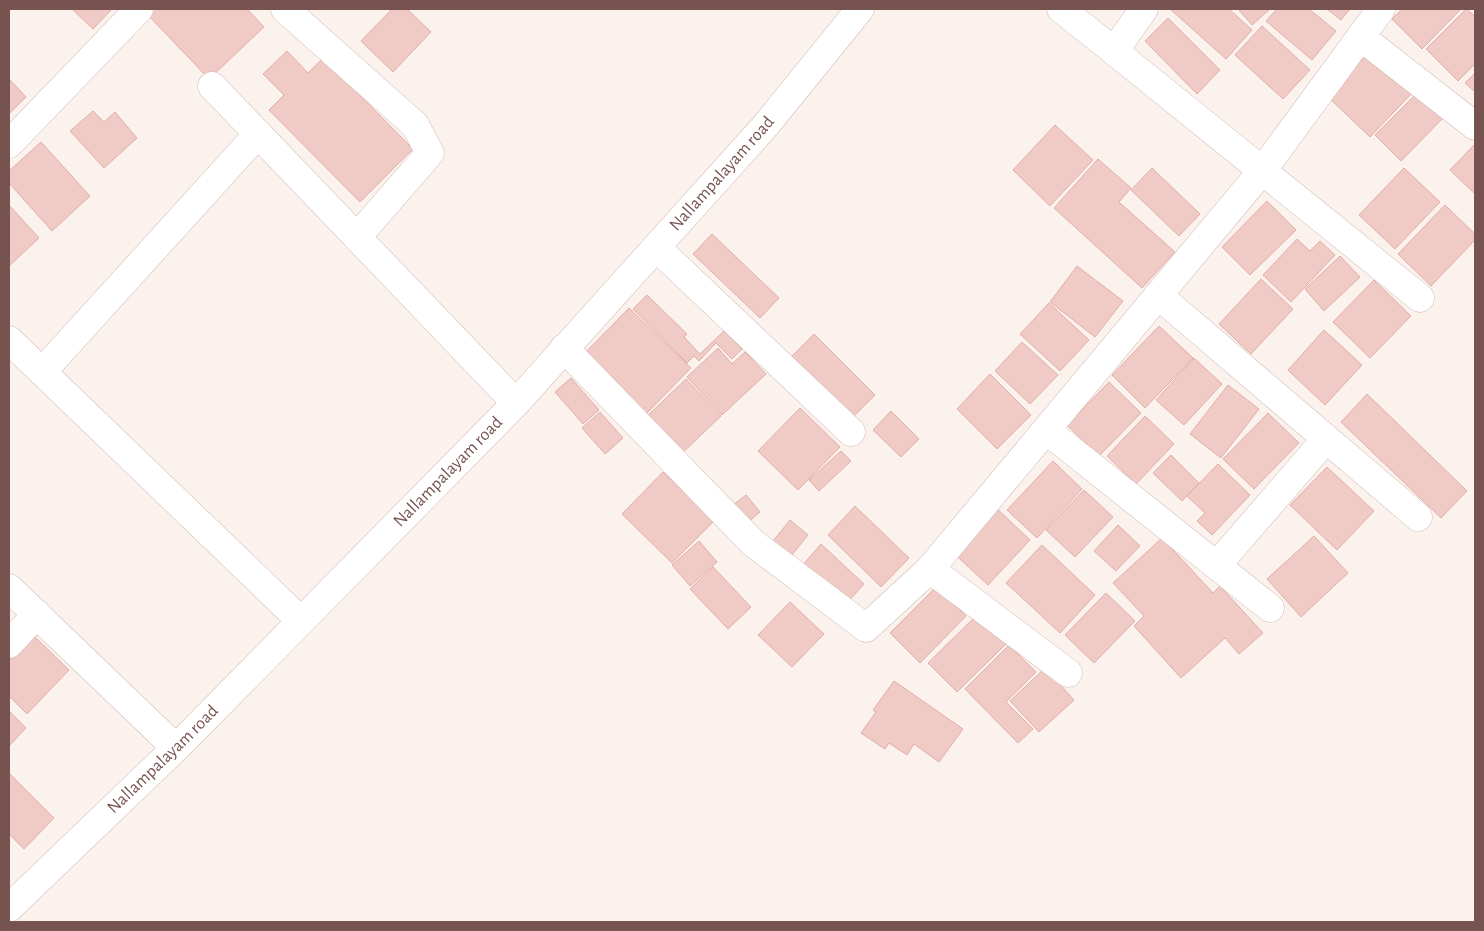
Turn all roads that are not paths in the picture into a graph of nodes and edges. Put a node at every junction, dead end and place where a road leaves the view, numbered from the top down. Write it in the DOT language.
graph roads {
  1 [pos="139,9"];
  2 [pos="285,9"];
  3 [pos="860,9"];
  4 [pos="1061,9"];
  5 [pos="1144,9"];
  6 [pos="1381,9"];
  7 [pos="1361,37"];
  8 [pos="1114,51"];
  9 [pos="212,86"];
  10 [pos="1475,126"];
  11 [pos="258,134"];
  12 [pos="9,144"];
  13 [pos="1262,171"];
  14 [pos="357,237"];
  15 [pos="656,247"];
  16 [pos="1158,296"];
  17 [pos="1420,298"];
  18 [pos="9,340"];
  19 [pos="564,348"];
  20 [pos="42,372"];
  21 [pos="516,403"];
  22 [pos="1046,430"];
  23 [pos="851,432"];
  24 [pos="1326,439"];
  25 [pos="1418,517"];
  26 [pos="1217,565"];
  27 [pos="930,569"];
  28 [pos="9,588"];
  29 [pos="1270,608"];
  30 [pos="37,614"];
  31 [pos="301,621"];
  32 [pos="9,644"];
  33 [pos="1068,673"];
  34 [pos="176,748"];
  35 [pos="9,908"];
  1 -- 12 [label="street"];
  2 -- 14 [label="street"];
  3 -- 15 [label="street, Nallampalayam road"];
  4 -- 8 [label="street"];
  5 -- 8 [label="street"];
  6 -- 7 [label="street"];
  7 -- 10 [label="street"];
  7 -- 13 [label="street"];
  8 -- 13 [label="street"];
  9 -- 11 [label="street"];
  11 -- 14 [label="street"];
  11 -- 20 [label="street"];
  13 -- 16 [label="street"];
  13 -- 17 [label="street"];
  14 -- 21 [label="street"];
  15 -- 19 [label="street, Nallampalayam road"];
  15 -- 23 [label="street"];
  16 -- 22 [label="street"];
  16 -- 24 [label="street"];
  18 -- 20 [label="street"];
  19 -- 21 [label="street, Nallampalayam road"];
  19 -- 27 [label="street"];
  20 -- 31 [label="street"];
  21 -- 31 [label="street, Nallampalayam road"];
  22 -- 26 [label="street"];
  22 -- 27 [label="street"];
  24 -- 25 [label="street"];
  24 -- 26 [label="street"];
  26 -- 29 [label="street"];
  27 -- 33 [label="street"];
  28 -- 30 [label="street"];
  30 -- 32 [label="street"];
  30 -- 34 [label="street"];
  31 -- 34 [label="street, Nallampalayam road"];
  34 -- 35 [label="street, Nallampalayam road"];
}
